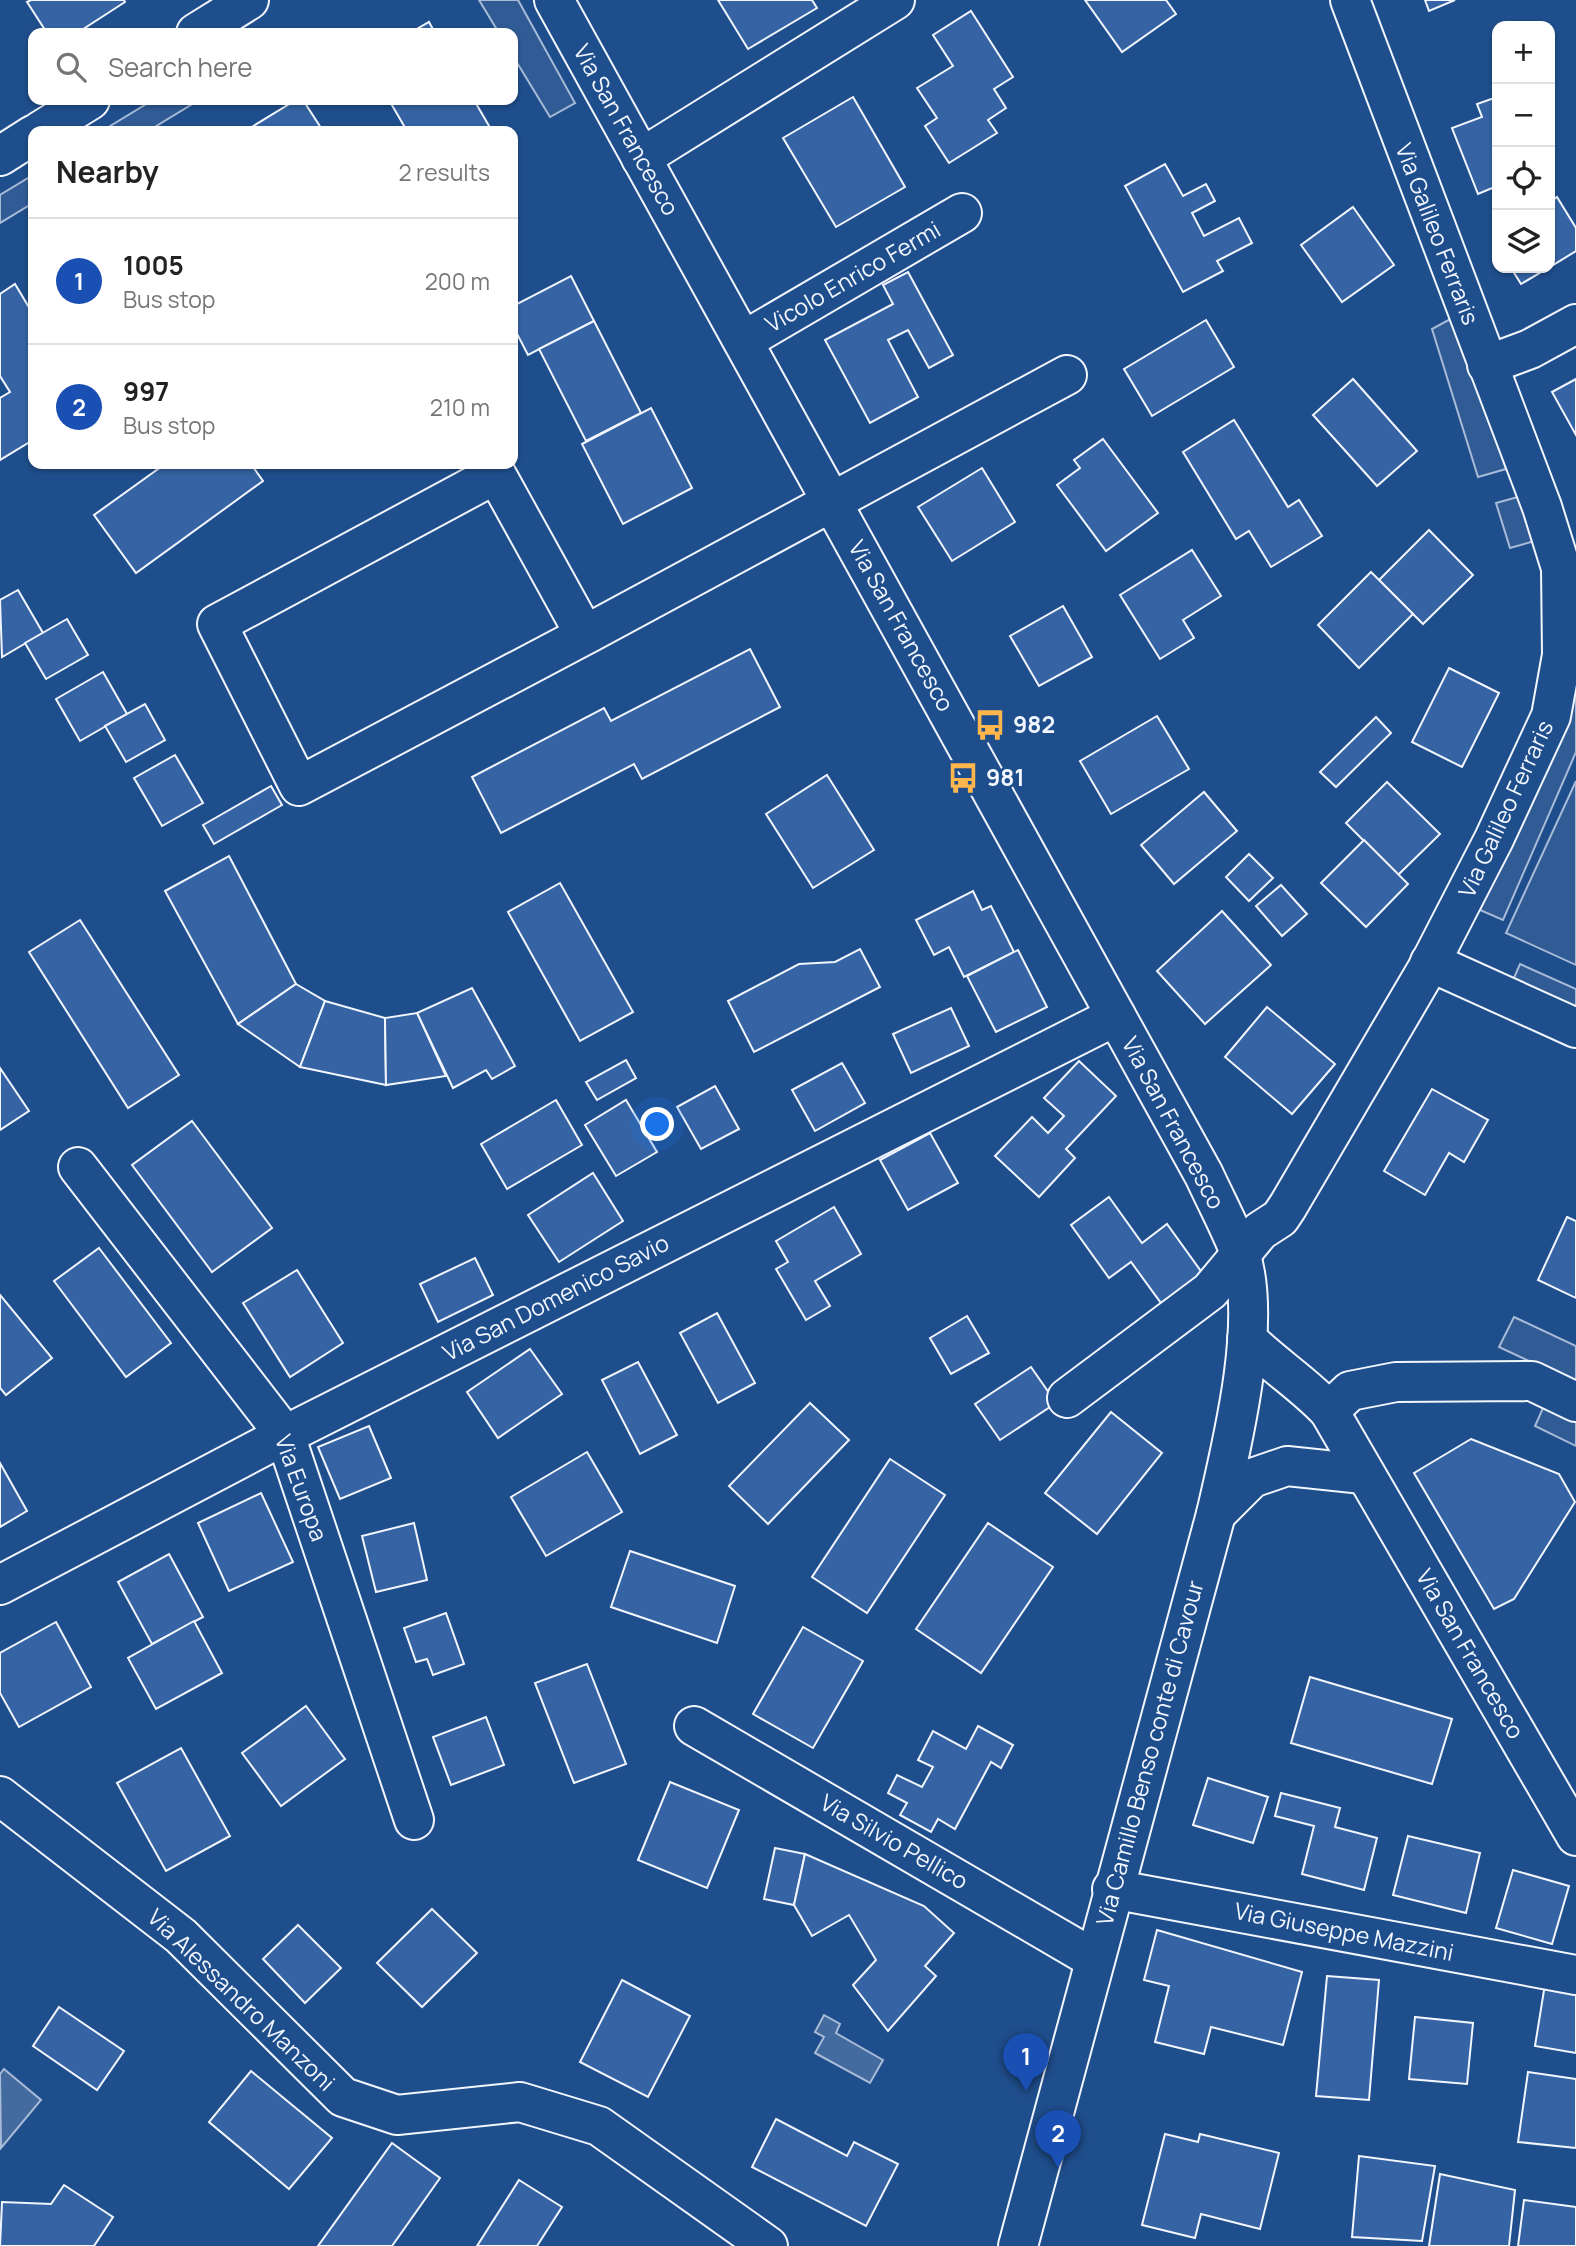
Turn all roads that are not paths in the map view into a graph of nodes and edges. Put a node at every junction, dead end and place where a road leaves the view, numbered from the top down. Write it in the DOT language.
graph roads {
  1 [pos="249,0"];
  2 [pos="554,0"];
  3 [pos="894,0"];
  4 [pos="1350,0"];
  5 [pos="204,28"];
  6 [pos="82,105"];
  7 [pos="48,126"];
  8 [pos="28,138"];
  9 [pos="0,156"];
  10 [pos="641,158"];
  11 [pos="962,213"];
  12 [pos="1576,324"];
  13 [pos="743,341"];
  14 [pos="1487,366"];
  15 [pos="1067,375"];
  16 [pos="832,500"];
  17 [pos="1567,558"];
  18 [pos="585,635"];
  19 [pos="1430,962"];
  20 [pos="1116,1016"];
  21 [pos="1576,1028"];
  22 [pos="78,1167"];
  23 [pos="1241,1255"];
  24 [pos="1247,1339"];
  25 [pos="1067,1398"];
  26 [pos="1576,1402"];
  27 [pos="1329,1410"];
  28 [pos="285,1435"];
  29 [pos="1363,1474"];
  30 [pos="1216,1514"];
  31 [pos="0,1586"];
  32 [pos="694,1726"];
  33 [pos="0,1796"];
  34 [pos="414,1820"];
  35 [pos="1576,1836"];
  36 [pos="1112,1889"];
  37 [pos="1094,1959"];
  38 [pos="1576,1975"];
  39 [pos="768,2246"];
  40 [pos="1018,2246"];
  1 -- 5 [label="street"];
  2 -- 10 [label="street, Via San Francesco"];
  3 -- 10 [label="street"];
  4 -- 14 [label="street, Via Galileo Ferraris"];
  6 -- 7 [label="street"];
  8 -- 9 [label="street"];
  10 -- 13 [label="street, Via San Francesco"];
  11 -- 13 [label="street, Vicolo Enrico Fermi"];
  12 -- 14 [label="street"];
  13 -- 16 [label="street, Via San Francesco"];
  14 -- 17 [label="street, Via Galileo Ferraris"];
  15 -- 16 [label="street"];
  16 -- 18 [label="street"];
  16 -- 20 [label="street, Via San Francesco"];
  17 -- 19 [label="street, Via Galileo Ferraris"];
  18 -- 18 [label="street"];
  19 -- 21 [label="street"];
  19 -- 23 [label="street, Via Galileo Ferraris"];
  20 -- 23 [label="street, Via San Francesco"];
  20 -- 28 [label="street, Via San Domenico Savio"];
  22 -- 28 [label="street, Via Europa"];
  23 -- 24 [label="street, Via Camillo Benso conte di Cavour"];
  23 -- 25 [label="street, Via Galileo Ferraris"];
  24 -- 27 [label="street, Via San Francesco"];
  24 -- 30 [label="street, Via Camillo Benso conte di Cavour"];
  26 -- 27 [label="street"];
  27 -- 29 [label="street, Via San Francesco"];
  28 -- 31 [label="street, Via San Domenico Savio"];
  28 -- 34 [label="street, Via Europa"];
  29 -- 30 [label="street"];
  29 -- 35 [label="street, Via San Francesco"];
  30 -- 36 [label="street, Via Camillo Benso conte di Cavour"];
  32 -- 37 [label="street, Via Silvio Pellico"];
  33 -- 39 [label="street, Via Alessandro Manzoni"];
  36 -- 37 [label="street, Via Camillo Benso conte di Cavour"];
  36 -- 38 [label="street, Via Giuseppe Mazzini"];
  37 -- 40 [label="street, Via Camillo Benso conte di Cavour"];
}
